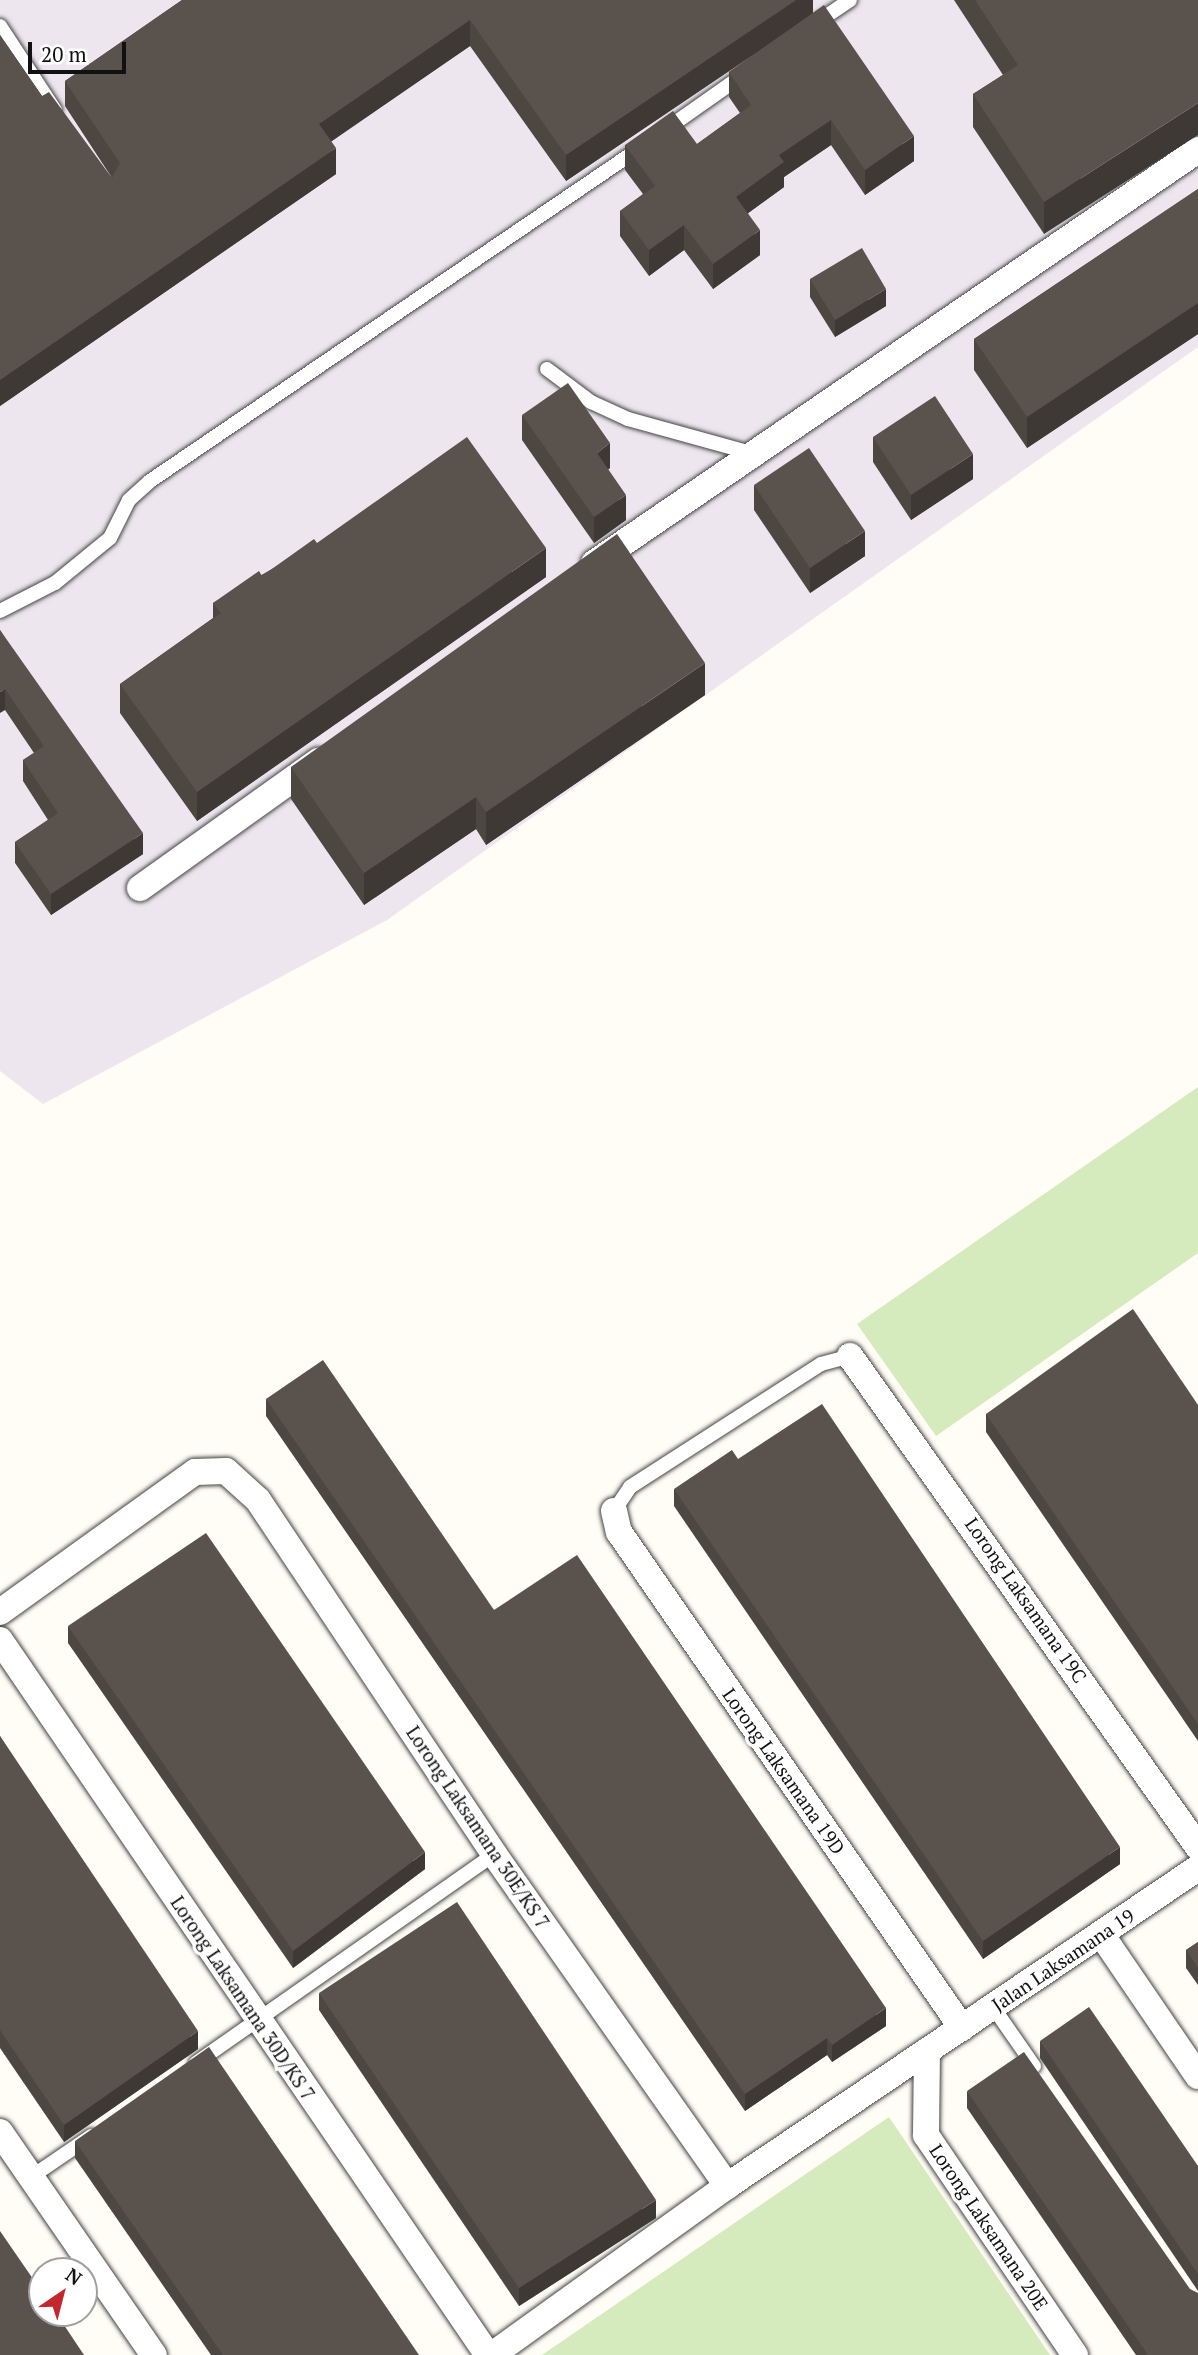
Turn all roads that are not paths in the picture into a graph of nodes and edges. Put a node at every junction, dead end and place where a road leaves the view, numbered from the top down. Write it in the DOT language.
graph roads {
  1 [pos="850,0"];
  2 [pos="0,26"];
  3 [pos="804,32"];
  4 [pos="759,64"];
  5 [pos="67,127"];
  6 [pos="1198,150"];
  7 [pos="547,369"];
  8 [pos="747,452"];
  9 [pos="567,582"];
  10 [pos="0,611"];
  11 [pos="343,743"];
  12 [pos="140,888"];
  13 [pos="849,1356"];
  14 [pos="614,1511"];
  15 [pos="0,1612"];
  16 [pos="0,1640"];
  17 [pos="1198,1847"];
  18 [pos="494,1854"];
  19 [pos="1198,1868"];
  20 [pos="1101,1934"];
  21 [pos="993,2007"];
  22 [pos="258,2020"];
  23 [pos="962,2028"];
  24 [pos="927,2051"];
  25 [pos="179,2075"];
  26 [pos="1198,2076"];
  27 [pos="1046,2083"];
  28 [pos="111,2122"];
  29 [pos="0,2132"];
  30 [pos="17,2169"];
  31 [pos="727,2186"];
  32 [pos="154,2355"];
  33 [pos="490,2355"];
  34 [pos="1075,2355"];
  1 -- 3 [label="lane"];
  2 -- 5 [label="lane"];
  4 -- 10 [label="lane"];
  6 -- 8 [label="street"];
  7 -- 8 [label="lane"];
  8 -- 9 [label="street"];
  11 -- 12 [label="street"];
  13 -- 14 [label="lane"];
  13 -- 17 [label="street, Lorong Laksamana 19C"];
  14 -- 23 [label="street, Lorong Laksamana 19D"];
  15 -- 18 [label="street, Lorong Laksamana 30E/KS 7"];
  16 -- 22 [label="street, Lorong Laksamana 30D/KS 7"];
  18 -- 22 [label="lane"];
  18 -- 31 [label="street, Lorong Laksamana 30E/KS 7"];
  19 -- 20 [label="street, Jalan Laksamana 19"];
  20 -- 21 [label="street, Jalan Laksamana 19"];
  20 -- 26 [label="street"];
  21 -- 23 [label="street, Jalan Laksamana 19"];
  21 -- 27 [label="lane"];
  22 -- 25 [label="lane"];
  22 -- 33 [label="street, Lorong Laksamana 30D/KS 7"];
  23 -- 24 [label="street, Jalan Laksamana 19"];
  24 -- 31 [label="street, Jalan Laksamana 19"];
  24 -- 34 [label="street, Lorong Laksamana 20E"];
  28 -- 30 [label="lane"];
  29 -- 30 [label="street"];
  30 -- 32 [label="street"];
  31 -- 33 [label="street, Jalan Laksamana 19"];
}
